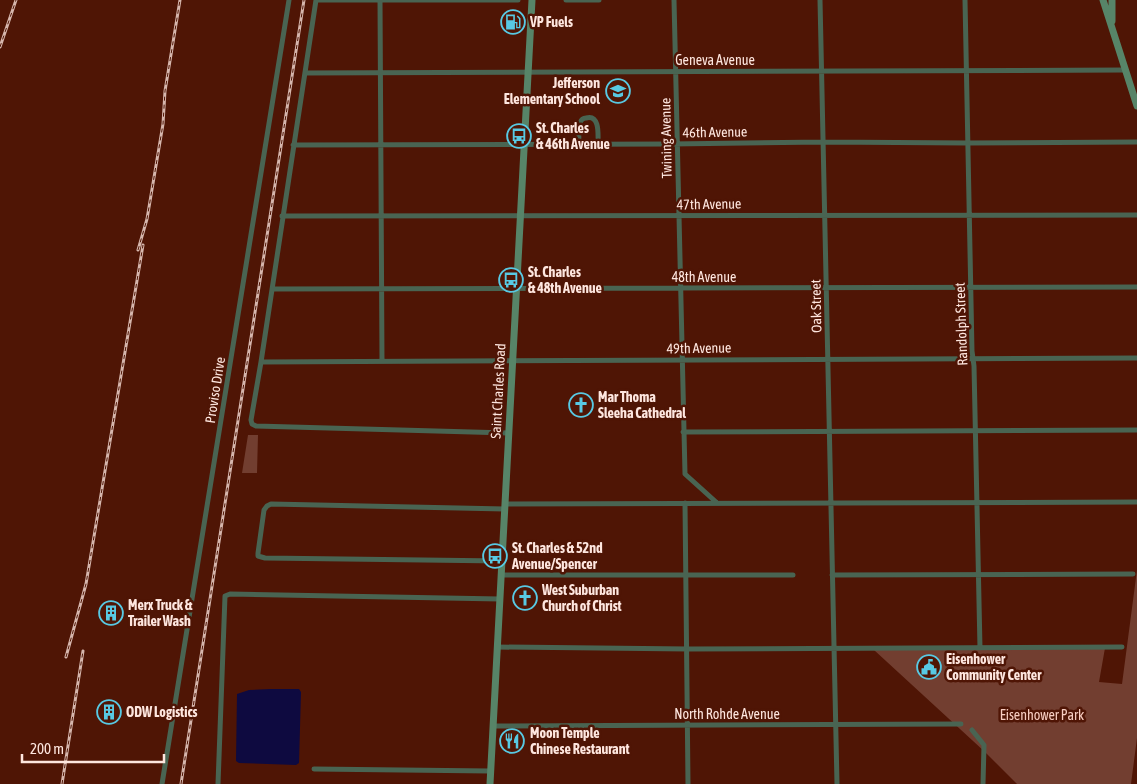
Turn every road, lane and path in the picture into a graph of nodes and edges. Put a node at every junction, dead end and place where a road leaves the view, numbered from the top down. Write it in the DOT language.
graph roads {
  1 [pos="289,0"];
  2 [pos="316,0"];
  3 [pos="380,0"];
  4 [pos="518,0"];
  5 [pos="532,0"];
  6 [pos="566,0"];
  7 [pos="599,0"];
  8 [pos="674,0"];
  9 [pos="820,0"];
  10 [pos="965,0"];
  11 [pos="1102,0"];
  12 [pos="1112,0"];
  13 [pos="1112,29"];
  14 [pos="967,70"];
  15 [pos="1126,70"];
  16 [pos="676,71"];
  17 [pos="822,71"];
  18 [pos="380,72"];
  19 [pos="528,72"];
  20 [pos="305,73"];
  21 [pos="1137,106"];
  22 [pos="824,142"];
  23 [pos="1137,142"];
  24 [pos="579,143"];
  25 [pos="598,143"];
  26 [pos="968,143"];
  27 [pos="524,144"];
  28 [pos="677,144"];
  29 [pos="293,145"];
  30 [pos="381,145"];
  31 [pos="825,214"];
  32 [pos="1137,214"];
  33 [pos="969,215"];
  34 [pos="282,216"];
  35 [pos="382,216"];
  36 [pos="520,216"];
  37 [pos="678,216"];
  38 [pos="826,287"];
  39 [pos="970,287"];
  40 [pos="1137,287"];
  41 [pos="516,288"];
  42 [pos="680,288"];
  43 [pos="272,289"];
  44 [pos="382,289"];
  45 [pos="1137,353"];
  46 [pos="828,358"];
  47 [pos="1137,358"];
  48 [pos="973,359"];
  49 [pos="513,360"];
  50 [pos="682,360"];
  51 [pos="382,361"];
  52 [pos="261,362"];
  53 [pos="1137,430"];
  54 [pos="829,431"];
  55 [pos="975,431"];
  56 [pos="508,432"];
  57 [pos="683,432"];
  58 [pos="685,502"];
  59 [pos="716,502"];
  60 [pos="1137,502"];
  61 [pos="831,503"];
  62 [pos="977,503"];
  63 [pos="505,506"];
  64 [pos="502,562"];
  65 [pos="1133,574"];
  66 [pos="501,575"];
  67 [pos="686,575"];
  68 [pos="832,575"];
  69 [pos="978,575"];
  70 [pos="794,576"];
  71 [pos="500,599"];
  72 [pos="497,647"];
  73 [pos="1122,647"];
  74 [pos="833,648"];
  75 [pos="980,648"];
  76 [pos="688,649"];
  77 [pos="961,724"];
  78 [pos="688,725"];
  79 [pos="835,725"];
  80 [pos="493,726"];
  81 [pos="972,730"];
  82 [pos="314,769"];
  83 [pos="490,771"];
  84 [pos="162,784"];
  85 [pos="218,784"];
  86 [pos="490,784"];
  87 [pos="688,784"];
  88 [pos="837,784"];
  89 [pos="983,784"];
  1 -- 84 [label="street, Proviso Drive"];
  2 -- 3 [label="street"];
  2 -- 20 [label="street"];
  3 -- 4 [label="street"];
  3 -- 18 [label="street"];
  5 -- 19 [label="main road, Saint Charles Road"];
  6 -- 7 [label="street"];
  8 -- 16 [label="street, Twining Avenue"];
  9 -- 17 [label="street, Oak Street"];
  10 -- 14 [label="street, Randolph Street"];
  11 -- 13 [label="main road"];
  12 -- 13 [label="main road"];
  13 -- 15 [label="main road"];
  14 -- 15 [label="street, Geneva Avenue"];
  14 -- 17 [label="street, Geneva Avenue"];
  14 -- 26 [label="street, Randolph Street"];
  15 -- 21 [label="main road"];
  16 -- 17 [label="street, Geneva Avenue"];
  16 -- 19 [label="street, Geneva Avenue"];
  16 -- 28 [label="street, Twining Avenue"];
  17 -- 22 [label="street, Oak Street"];
  18 -- 19 [label="street, Geneva Avenue"];
  18 -- 20 [label="street, Geneva Avenue"];
  18 -- 30 [label="street"];
  19 -- 27 [label="main road, Saint Charles Road"];
  20 -- 29 [label="street"];
  22 -- 26 [label="street, 46th Avenue"];
  22 -- 28 [label="street, 46th Avenue"];
  22 -- 31 [label="street, Oak Street"];
  23 -- 26 [label="street, 46th Avenue"];
  24 -- 25 [label="street, 46th Avenue"];
  24 -- 25 [label="street"];
  24 -- 27 [label="street, 46th Avenue"];
  25 -- 28 [label="street, 46th Avenue"];
  26 -- 33 [label="street, Randolph Street"];
  27 -- 30 [label="street, 46th Avenue"];
  27 -- 36 [label="main road, Saint Charles Road"];
  28 -- 37 [label="street, Twining Avenue"];
  29 -- 30 [label="street, 46th Avenue"];
  29 -- 34 [label="street"];
  30 -- 35 [label="street"];
  31 -- 33 [label="street, 47th Avenue"];
  31 -- 37 [label="street, 47th Avenue"];
  31 -- 38 [label="street, Oak Street"];
  32 -- 33 [label="street, 47th Avenue"];
  33 -- 39 [label="street, Randolph Street"];
  34 -- 35 [label="street, 47th Avenue"];
  34 -- 43 [label="street"];
  35 -- 36 [label="street, 47th Avenue"];
  35 -- 44 [label="street"];
  36 -- 37 [label="street, 47th Avenue"];
  36 -- 41 [label="main road, Saint Charles Road"];
  37 -- 42 [label="street, Twining Avenue"];
  38 -- 39 [label="street, 48th Avenue"];
  38 -- 42 [label="street, 48th Avenue"];
  38 -- 46 [label="street, Oak Street"];
  39 -- 40 [label="street, 48th Avenue"];
  39 -- 48 [label="street, Randolph Street"];
  41 -- 42 [label="street, 48th Avenue"];
  41 -- 44 [label="street, 48th Avenue"];
  41 -- 49 [label="main road, Saint Charles Road"];
  42 -- 50 [label="street, Twining Avenue"];
  43 -- 44 [label="street, 48th Avenue"];
  43 -- 52 [label="street"];
  44 -- 51 [label="street"];
  45 -- 47 [label="street"];
  46 -- 48 [label="street, 49th Avenue"];
  46 -- 50 [label="street, 49th Avenue"];
  46 -- 54 [label="street, Oak Street"];
  47 -- 48 [label="street, 49th Avenue"];
  48 -- 55 [label="street, Randolph Street"];
  49 -- 50 [label="street, 49th Avenue"];
  49 -- 51 [label="street, 49th Avenue"];
  49 -- 56 [label="main road, Saint Charles Road"];
  50 -- 57 [label="street, Twining Avenue"];
  51 -- 52 [label="street, 49th Avenue"];
  52 -- 56 [label="street"];
  53 -- 55 [label="street"];
  54 -- 55 [label="street"];
  54 -- 57 [label="street"];
  54 -- 61 [label="street, Oak Street"];
  55 -- 62 [label="street, Randolph Street"];
  56 -- 63 [label="main road, Saint Charles Road"];
  57 -- 59 [label="street, Twining Avenue"];
  58 -- 59 [label="street"];
  58 -- 63 [label="street"];
  58 -- 67 [label="street"];
  59 -- 61 [label="street"];
  60 -- 62 [label="street"];
  61 -- 62 [label="street"];
  61 -- 68 [label="street, Oak Street"];
  62 -- 69 [label="street, Randolph Street"];
  63 -- 64 [label="main road, Saint Charles Road"];
  63 -- 64 [label="street"];
  64 -- 66 [label="main road, Saint Charles Road"];
  65 -- 69 [label="street"];
  66 -- 67 [label="street"];
  66 -- 71 [label="main road, Saint Charles Road"];
  67 -- 70 [label="street"];
  67 -- 76 [label="street"];
  68 -- 69 [label="street"];
  68 -- 74 [label="street, Oak Street"];
  69 -- 75 [label="street, Randolph Street"];
  71 -- 72 [label="main road, Saint Charles Road"];
  71 -- 85 [label="street"];
  72 -- 76 [label="street"];
  72 -- 80 [label="main road, Saint Charles Road"];
  73 -- 75 [label="street"];
  74 -- 75 [label="street"];
  74 -- 76 [label="street"];
  74 -- 79 [label="street, Oak Street"];
  76 -- 78 [label="street"];
  77 -- 79 [label="street, North Rohde Avenue"];
  78 -- 79 [label="street, North Rohde Avenue"];
  78 -- 80 [label="street, North Rohde Avenue"];
  78 -- 87 [label="street"];
  79 -- 88 [label="street, Oak Street"];
  80 -- 83 [label="main road, Saint Charles Road"];
  81 -- 89 [label="street"];
  82 -- 83 [label="street"];
  83 -- 86 [label="main road, Saint Charles Road"];
}
